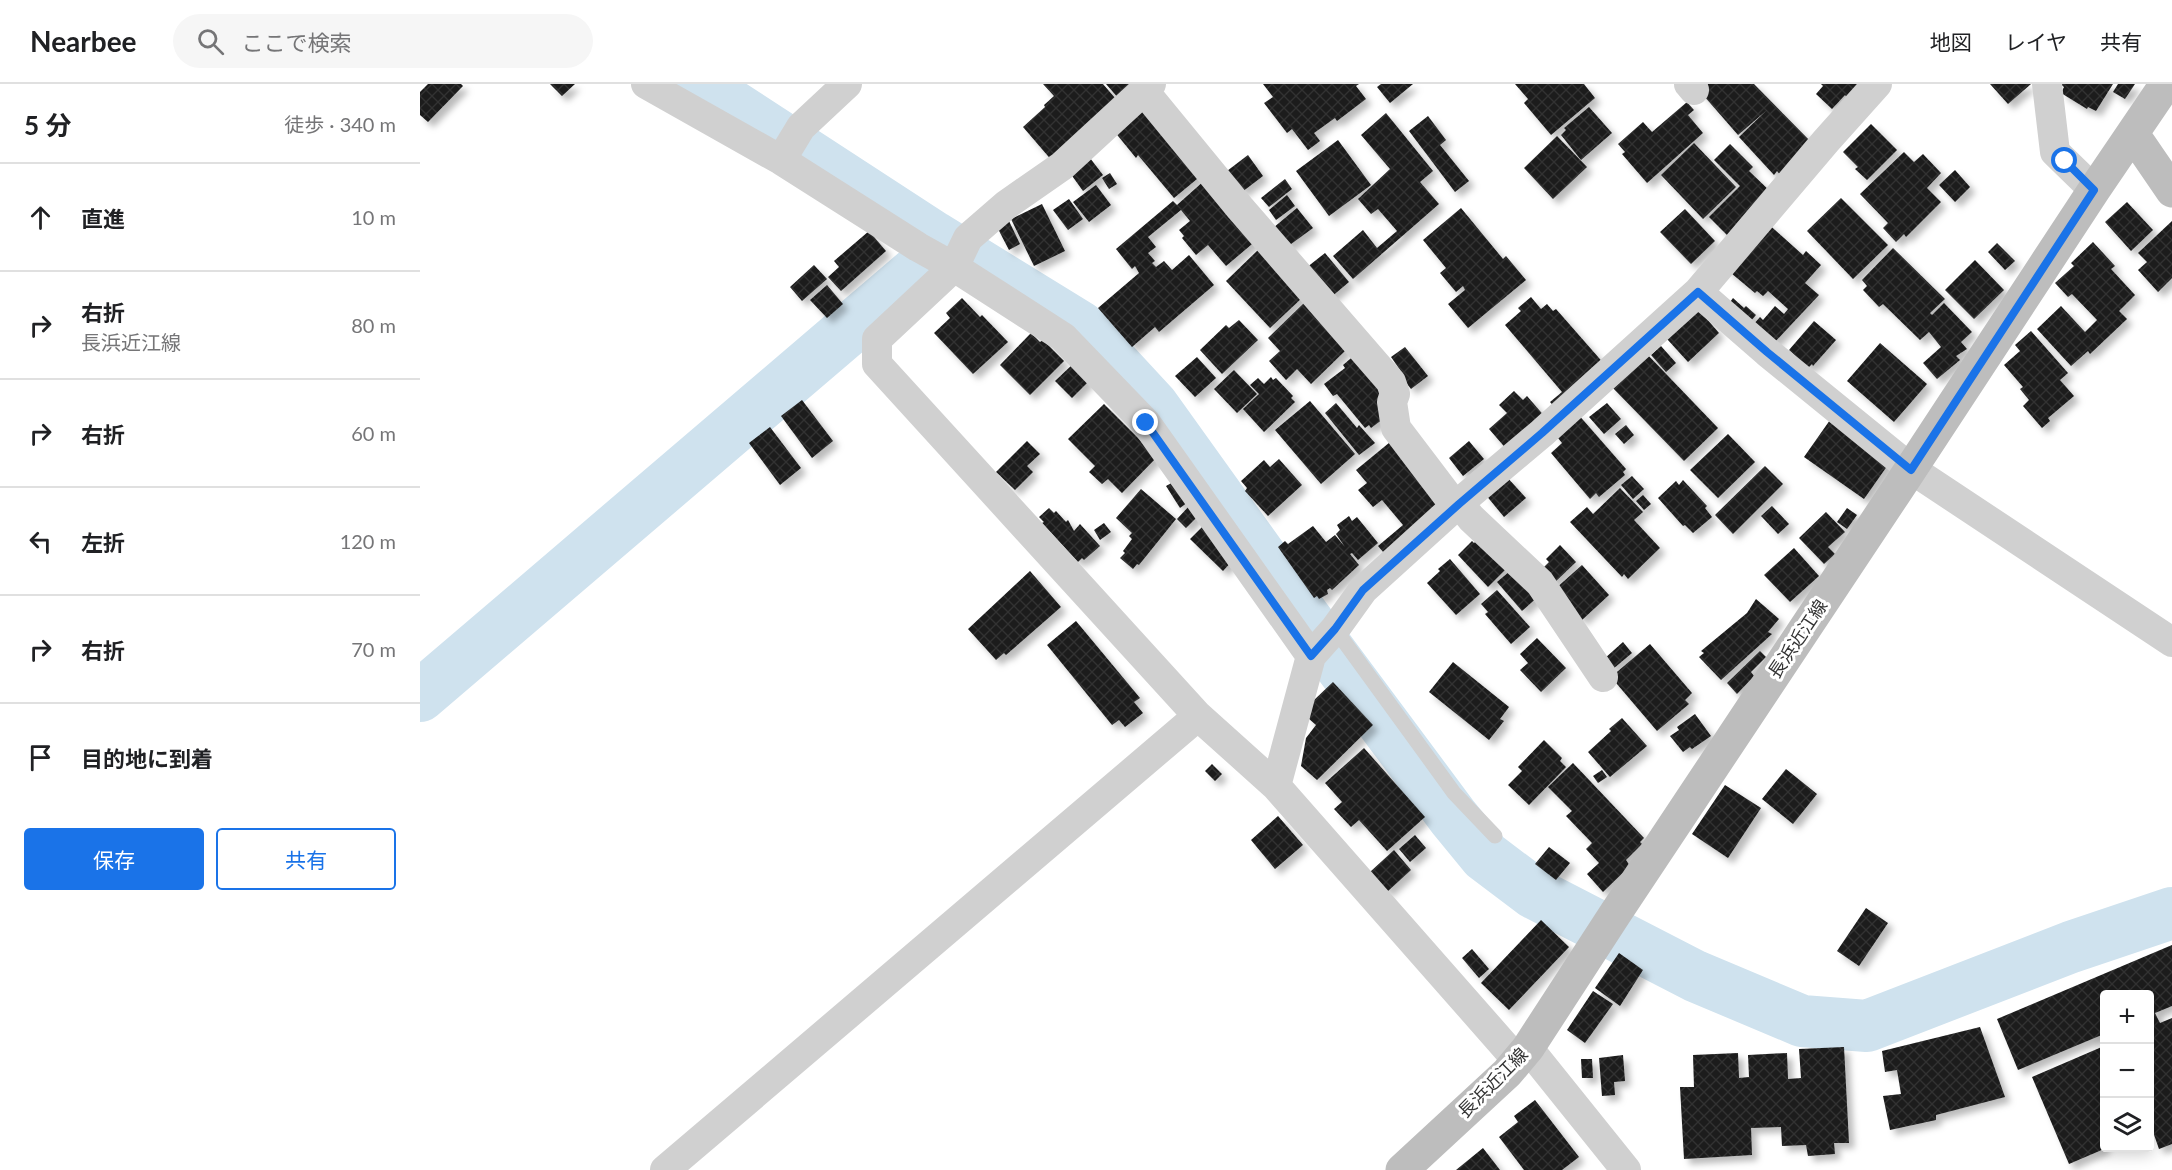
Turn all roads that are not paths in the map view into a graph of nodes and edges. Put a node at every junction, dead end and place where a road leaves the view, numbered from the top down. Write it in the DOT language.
graph roads {
  1 [pos="646,84"];
  2 [pos="847,84"];
  3 [pos="1877,84"];
  4 [pos="2047,84"];
  5 [pos="2166,84"];
  6 [pos="1148,88"];
  7 [pos="2133,134"];
  8 [pos="790,146"];
  9 [pos="2094,190"];
  10 [pos="2172,191"];
  11 [pos="948,254"];
  12 [pos="1698,292"];
  13 [pos="1911,470"];
  14 [pos="1457,505"];
  15 [pos="1323,642"];
  16 [pos="2172,642"];
  17 [pos="1603,677"];
  18 [pos="1198,716"];
  19 [pos="1276,786"];
  20 [pos="1495,836"];
  21 [pos="1523,1055"];
  22 [pos="665,1170"];
  23 [pos="1402,1170"];
  24 [pos="1626,1170"];
  1 -- 8 [label="street"];
  2 -- 8 [label="street"];
  3 -- 12 [label="street"];
  4 -- 9 [label="street"];
  5 -- 7 [label="main road, 長浜近江線"];
  6 -- 11 [label="street"];
  6 -- 14 [label="street"];
  7 -- 9 [label="main road, 長浜近江線"];
  7 -- 10 [label="main road"];
  8 -- 11 [label="street"];
  9 -- 13 [label="main road, 長浜近江線"];
  11 -- 15 [label="street"];
  11 -- 18 [label="street"];
  12 -- 13 [label="street"];
  12 -- 14 [label="street"];
  13 -- 16 [label="street"];
  13 -- 21 [label="main road, 長浜近江線"];
  14 -- 15 [label="street"];
  14 -- 17 [label="street"];
  15 -- 19 [label="street"];
  15 -- 20 [label="lane"];
  18 -- 19 [label="street"];
  18 -- 22 [label="street"];
  19 -- 21 [label="street"];
  21 -- 23 [label="main road, 長浜近江線"];
  21 -- 24 [label="street"];
}
